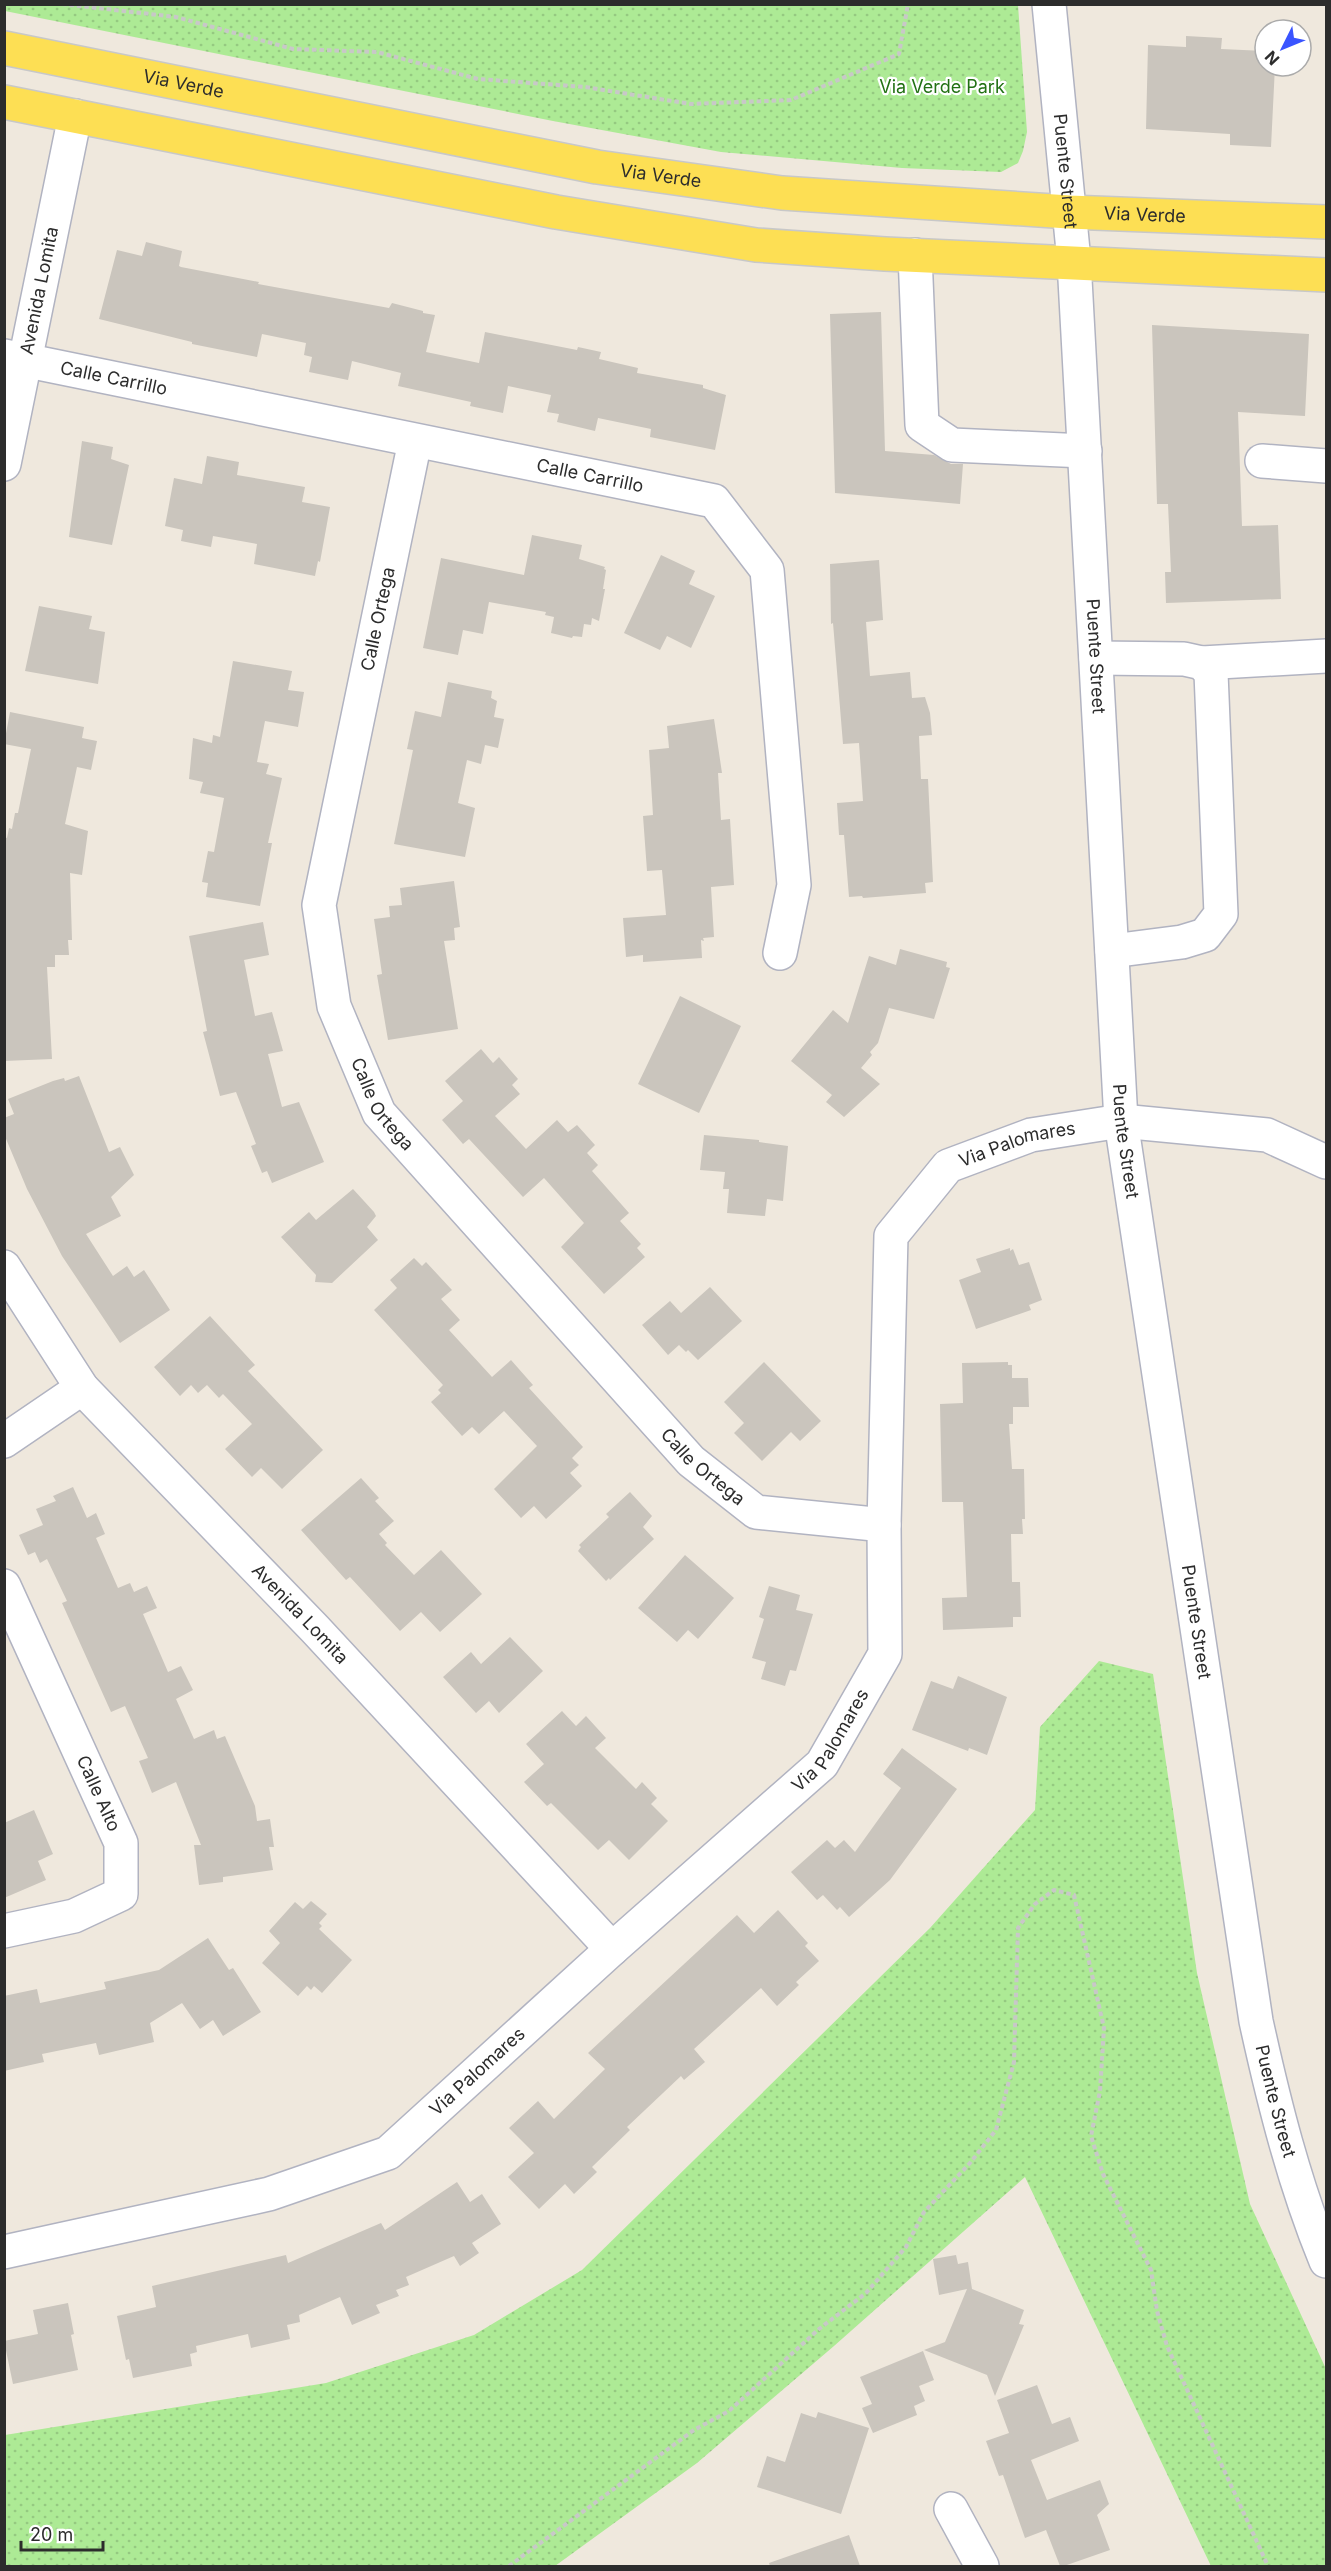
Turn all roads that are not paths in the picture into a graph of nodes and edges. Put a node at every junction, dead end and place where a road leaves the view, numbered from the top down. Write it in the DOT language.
graph roads {
  1 [pos="1049,4"];
  2 [pos="4,48"];
  3 [pos="83,64"];
  4 [pos="4,102"];
  5 [pos="75,116"];
  6 [pos="1069,213"];
  7 [pos="1326,222"];
  8 [pos="915,255"];
  9 [pos="1074,261"];
  10 [pos="1326,275"];
  11 [pos="15,358"];
  12 [pos="415,441"];
  13 [pos="1085,451"];
  14 [pos="1262,461"];
  15 [pos="4,464"];
  16 [pos="1326,466"];
  17 [pos="1326,656"];
  18 [pos="1096,658"];
  19 [pos="1202,663"];
  20 [pos="1112,951"];
  21 [pos="780,953"];
  22 [pos="1121,1121"];
  23 [pos="1326,1162"];
  24 [pos="4,1268"];
  25 [pos="82,1388"];
  26 [pos="4,1441"];
  27 [pos="884,1525"];
  28 [pos="4,1586"];
  29 [pos="4,1931"];
  30 [pos="612,1949"];
  31 [pos="4,2252"];
  32 [pos="1326,2261"];
  33 [pos="951,2509"];
  34 [pos="982,2566"];
  1 -- 6 [label="street, Puente Street"];
  2 -- 3 [label="main road, Via Verde"];
  3 -- 5 [label="main road"];
  3 -- 6 [label="main road, Via Verde"];
  4 -- 5 [label="main road"];
  5 -- 8 [label="main road"];
  5 -- 11 [label="street, Avenida Lomita"];
  6 -- 7 [label="main road, Via Verde"];
  6 -- 9 [label="street, Puente Street"];
  8 -- 9 [label="main road"];
  8 -- 13 [label="street"];
  9 -- 10 [label="main road"];
  9 -- 13 [label="street, Puente Street"];
  11 -- 12 [label="street, Calle Carrillo"];
  11 -- 15 [label="street, Avenida Lomita"];
  12 -- 21 [label="street, Calle Carrillo"];
  12 -- 27 [label="street, Calle Ortega"];
  13 -- 18 [label="street, Puente Street"];
  14 -- 16 [label="street"];
  17 -- 19 [label="street"];
  18 -- 19 [label="street"];
  18 -- 20 [label="street, Puente Street"];
  19 -- 20 [label="street"];
  20 -- 22 [label="street, Puente Street"];
  22 -- 23 [label="street, Via Palomares"];
  22 -- 27 [label="street, Via Palomares"];
  22 -- 32 [label="street, Puente Street"];
  24 -- 25 [label="street, Avenida Lomita"];
  25 -- 26 [label="street"];
  25 -- 30 [label="street, Avenida Lomita"];
  27 -- 30 [label="street, Via Palomares"];
  28 -- 29 [label="street, Calle Alto"];
  30 -- 31 [label="street, Via Palomares"];
  33 -- 34 [label="street"];
}
